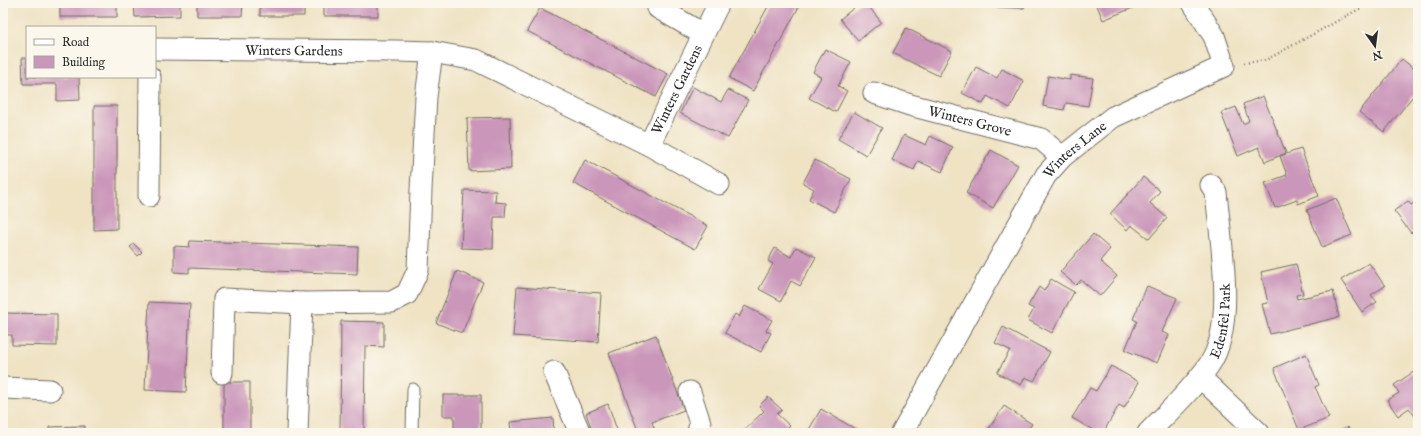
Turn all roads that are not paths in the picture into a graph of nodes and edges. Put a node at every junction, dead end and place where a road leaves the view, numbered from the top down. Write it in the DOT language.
graph roads {
  1 [pos="719,3"];
  2 [pos="1193,3"];
  3 [pos="658,8"];
  4 [pos="703,34"];
  5 [pos="156,49"];
  6 [pos="432,52"];
  7 [pos="150,78"];
  8 [pos="874,93"];
  9 [pos="649,145"];
  10 [pos="1062,157"];
  11 [pos="719,184"];
  12 [pos="1211,184"];
  13 [pos="149,196"];
  14 [pos="302,303"];
  15 [pos="554,372"];
  16 [pos="222,373"];
  17 [pos="1200,377"];
  18 [pos="3,388"];
  19 [pos="413,389"];
  20 [pos="50,390"];
  21 [pos="690,392"];
  22 [pos="904,432"];
  23 [pos="297,433"];
  24 [pos="412,433"];
  25 [pos="580,433"];
  26 [pos="698,433"];
  27 [pos="1148,433"];
  28 [pos="1259,433"];
  1 -- 4 [label="street, Winters Gardens"];
  2 -- 10 [label="street, Winters Lane"];
  3 -- 4 [label="street, Winters Gardens"];
  4 -- 9 [label="street, Winters Gardens"];
  5 -- 6 [label="street, Winters Gardens"];
  6 -- 9 [label="street, Winters Gardens"];
  6 -- 14 [label="street"];
  7 -- 13 [label="street"];
  8 -- 10 [label="street, Winters Grove"];
  9 -- 11 [label="street, Winters Gardens"];
  10 -- 22 [label="street, Winters Lane"];
  12 -- 17 [label="street, Edenfel Park"];
  14 -- 16 [label="street"];
  14 -- 23 [label="street"];
  15 -- 25 [label="street"];
  17 -- 27 [label="street, Edenfel Park"];
  17 -- 28 [label="street"];
  18 -- 20 [label="street"];
  19 -- 24 [label="lane"];
  21 -- 26 [label="street"];
}
